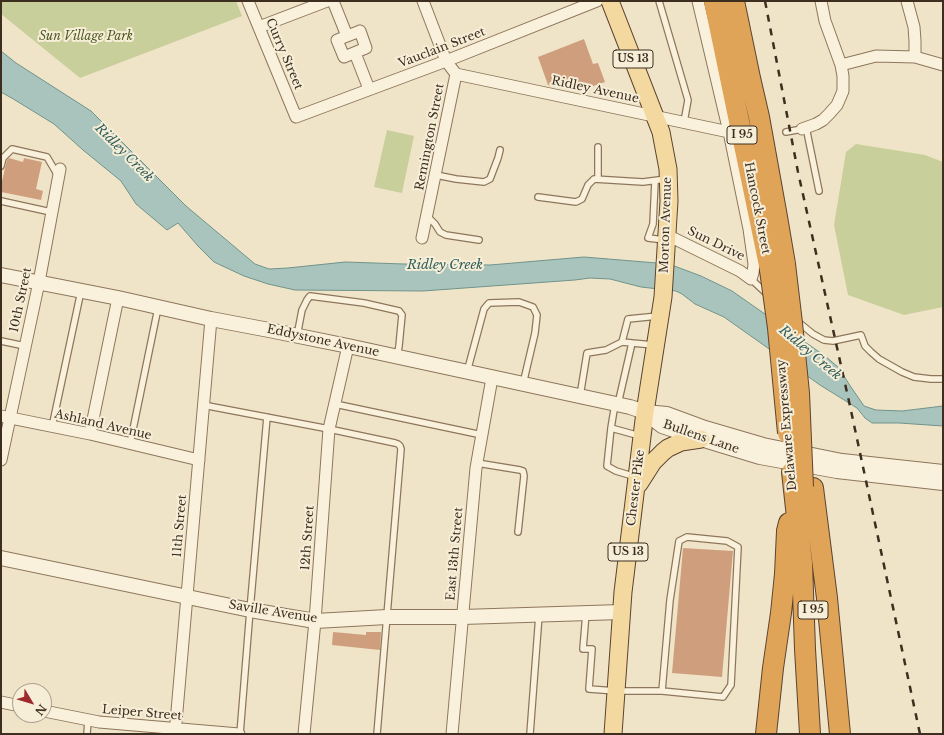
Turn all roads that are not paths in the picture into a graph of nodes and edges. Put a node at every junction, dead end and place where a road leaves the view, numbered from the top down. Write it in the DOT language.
graph roads {
  1 [pos="248,1"];
  2 [pos="327,1"];
  3 [pos="334,1"];
  4 [pos="423,1"];
  5 [pos="597,1"];
  6 [pos="610,1"];
  7 [pos="659,1"];
  8 [pos="698,1"];
  9 [pos="714,1"];
  10 [pos="734,1"];
  11 [pos="821,1"];
  12 [pos="907,1"];
  13 [pos="259,27"];
  14 [pos="915,57"];
  15 [pos="446,61"];
  16 [pos="841,65"];
  17 [pos="943,65"];
  18 [pos="456,74"];
  19 [pos="369,89"];
  20 [pos="655,116"];
  21 [pos="296,117"];
  22 [pos="684,122"];
  23 [pos="804,128"];
  24 [pos="728,132"];
  25 [pos="786,132"];
  26 [pos="598,147"];
  27 [pos="500,150"];
  28 [pos="1,166"];
  29 [pos="59,173"];
  30 [pos="436,175"];
  31 [pos="598,179"];
  32 [pos="662,180"];
  33 [pos="819,191"];
  34 [pos="538,196"];
  35 [pos="1,202"];
  36 [pos="51,212"];
  37 [pos="427,216"];
  38 [pos="422,238"];
  39 [pos="667,238"];
  40 [pos="479,240"];
  41 [pos="777,267"];
  42 [pos="1,274"];
  43 [pos="751,279"];
  44 [pos="39,282"];
  45 [pos="81,290"];
  46 [pos="664,290"];
  47 [pos="118,298"];
  48 [pos="158,307"];
  49 [pos="660,315"];
  50 [pos="210,319"];
  51 [pos="297,336"];
  52 [pos="1,341"];
  53 [pos="622,342"];
  54 [pos="632,343"];
  55 [pos="656,345"];
  56 [pos="25,346"];
  57 [pos="348,346"];
  58 [pos="397,357"];
  59 [pos="467,372"];
  60 [pos="492,378"];
  61 [pos="943,379"];
  62 [pos="523,384"];
  63 [pos="580,396"];
  64 [pos="335,404"];
  65 [pos="616,404"];
  66 [pos="203,405"];
  67 [pos="645,412"];
  68 [pos="5,417"];
  69 [pos="267,417"];
  70 [pos="52,427"];
  71 [pos="611,428"];
  72 [pos="329,429"];
  73 [pos="90,434"];
  74 [pos="482,435"];
  75 [pos="642,437"];
  76 [pos="701,439"];
  77 [pos="130,444"];
  78 [pos="1,460"];
  79 [pos="199,460"];
  80 [pos="477,463"];
  81 [pos="943,472"];
  82 [pos="943,483"];
  83 [pos="636,484"];
  84 [pos="801,490"];
  85 [pos="518,532"];
  86 [pos="1,558"];
  87 [pos="187,597"];
  88 [pos="250,610"];
  89 [pos="621,612"];
  90 [pos="586,613"];
  91 [pos="539,615"];
  92 [pos="387,617"];
  93 [pos="462,617"];
  94 [pos="314,621"];
  95 [pos="616,691"];
  96 [pos="662,691"];
  97 [pos="1,702"];
  98 [pos="12,704"];
  99 [pos="52,713"];
  100 [pos="88,720"];
  101 [pos="175,731"];
  102 [pos="87,734"];
  103 [pos="239,734"];
  104 [pos="304,734"];
  105 [pos="377,734"];
  106 [pos="452,734"];
  107 [pos="530,734"];
  108 [pos="613,734"];
  109 [pos="766,734"];
  110 [pos="810,734"];
  111 [pos="822,734"];
  112 [pos="840,734"];
  1 -- 13 [label="street, Curry Street"];
  2 -- 13 [label="street"];
  3 -- 19 [label="street"];
  4 -- 15 [label="street, Remington Street"];
  5 -- 15 [label="street, Vauclain Street"];
  6 -- 20 [label="main road, Morton Avenue / US 13"];
  7 -- 22 [label="lane"];
  8 -- 24 [label="street, Hancock Street"];
  9 -- 41 [label="highway, Delaware Expressway / I 95"];
  10 -- 41 [label="highway, Delaware Expressway / I 95"];
  11 -- 16 [label="street"];
  12 -- 14 [label="street"];
  13 -- 21 [label="street, Curry Street"];
  14 -- 16 [label="street"];
  14 -- 17 [label="street"];
  15 -- 18 [label="street, Remington Street"];
  15 -- 19 [label="street, Vauclain Street"];
  16 -- 23 [label="street"];
  18 -- 20 [label="street, Ridley Avenue"];
  18 -- 30 [label="street, Remington Street"];
  19 -- 21 [label="street, Vauclain Street"];
  20 -- 22 [label="street, Ridley Avenue"];
  20 -- 32 [label="main road, Morton Avenue / US 13"];
  22 -- 24 [label="street, Ridley Avenue"];
  23 -- 25 [label="lane"];
  23 -- 33 [label="lane"];
  24 -- 43 [label="street, Hancock Street"];
  26 -- 31 [label="lane"];
  27 -- 30 [label="lane"];
  28 -- 29 [label="lane"];
  29 -- 36 [label="street, 10th Street"];
  30 -- 37 [label="street, Remington Street"];
  31 -- 32 [label="lane"];
  31 -- 34 [label="lane"];
  32 -- 39 [label="main road, Morton Avenue / US 13"];
  32 -- 39 [label="lane"];
  35 -- 36 [label="lane"];
  36 -- 44 [label="street, 10th Street"];
  37 -- 38 [label="street, Remington Street"];
  37 -- 40 [label="lane"];
  39 -- 43 [label="street, Sun Drive"];
  39 -- 46 [label="main road, Morton Avenue / US 13"];
  41 -- 84 [label="highway, Delaware Expressway / I 95, bridge"];
  41 -- 84 [label="highway, Delaware Expressway / I 95, bridge"];
  42 -- 44 [label="street, Eddystone Avenue"];
  43 -- 61 [label="lane"];
  44 -- 45 [label="street, Eddystone Avenue"];
  44 -- 56 [label="street, 10th Street"];
  45 -- 47 [label="street, Eddystone Avenue"];
  45 -- 70 [label="lane"];
  46 -- 49 [label="main road, Chester Pike / US 13"];
  47 -- 48 [label="street, Eddystone Avenue"];
  47 -- 73 [label="street"];
  48 -- 50 [label="street, Eddystone Avenue"];
  48 -- 77 [label="lane"];
  49 -- 53 [label="lane"];
  49 -- 55 [label="main road, Chester Pike / US 13"];
  50 -- 51 [label="street, Eddystone Avenue"];
  50 -- 66 [label="street, 11th Street"];
  51 -- 57 [label="street, Eddystone Avenue"];
  51 -- 58 [label="lane"];
  52 -- 56 [label="lane"];
  53 -- 54 [label="lane"];
  53 -- 63 [label="lane"];
  54 -- 55 [label="lane"];
  54 -- 65 [label="lane"];
  55 -- 67 [label="main road, Chester Pike / US 13"];
  56 -- 68 [label="street, 10th Street"];
  57 -- 58 [label="street, Eddystone Avenue"];
  57 -- 64 [label="street, 12th Street"];
  58 -- 59 [label="street, Eddystone Avenue"];
  59 -- 60 [label="street, Eddystone Avenue"];
  59 -- 62 [label="lane"];
  60 -- 62 [label="street, Eddystone Avenue"];
  60 -- 74 [label="street, East 13th Street"];
  62 -- 63 [label="street, Eddystone Avenue"];
  63 -- 65 [label="street, Eddystone Avenue"];
  64 -- 72 [label="street, 12th Street"];
  64 -- 74 [label="lane"];
  65 -- 67 [label="street, Eddystone Avenue"];
  65 -- 71 [label="lane"];
  66 -- 69 [label="lane"];
  66 -- 79 [label="street, 11th Street"];
  67 -- 75 [label="main road, Chester Pike / US 13"];
  67 -- 76 [label="street, Bullens Lane"];
  67 -- 81 [label="street, Bullens Lane"];
  68 -- 70 [label="street, Ashland Avenue"];
  68 -- 78 [label="street, 10th Street"];
  69 -- 72 [label="lane"];
  69 -- 88 [label="lane"];
  70 -- 73 [label="street, Ashland Avenue"];
  71 -- 75 [label="lane"];
  71 -- 83 [label="lane"];
  72 -- 92 [label="lane"];
  72 -- 94 [label="street, 12th Street"];
  73 -- 77 [label="street, Ashland Avenue"];
  74 -- 80 [label="street, East 13th Street"];
  75 -- 83 [label="main road, Chester Pike / US 13"];
  76 -- 82 [label="street, Bullens Lane"];
  76 -- 83 [label="main road"];
  77 -- 79 [label="street, Ashland Avenue"];
  79 -- 87 [label="street, 11th Street"];
  80 -- 85 [label="lane"];
  80 -- 93 [label="street, East 13th Street"];
  83 -- 89 [label="main road, Chester Pike / US 13"];
  84 -- 109 [label="highway"];
  84 -- 110 [label="highway, Delaware Expressway / I 95"];
  84 -- 111 [label="highway, Delaware Expressway / I 95"];
  84 -- 112 [label="highway"];
  86 -- 87 [label="street, Saville Avenue"];
  87 -- 88 [label="street, Saville Avenue"];
  87 -- 101 [label="street, 11th Street"];
  88 -- 94 [label="street, Saville Avenue"];
  88 -- 103 [label="lane"];
  89 -- 90 [label="street, Saville Avenue"];
  89 -- 95 [label="main road, Chester Pike / US 13"];
  90 -- 91 [label="street, Saville Avenue"];
  90 -- 95 [label="lane"];
  91 -- 93 [label="street, Saville Avenue"];
  91 -- 107 [label="lane"];
  92 -- 93 [label="street, Saville Avenue"];
  92 -- 94 [label="street, Saville Avenue"];
  92 -- 105 [label="lane"];
  93 -- 106 [label="street, East 13th Street"];
  94 -- 104 [label="street, 12th Street"];
  95 -- 96 [label="lane"];
  95 -- 108 [label="main road, Chester Pike / US 13"];
  96 -- 96 [label="lane"];
  97 -- 98 [label="street"];
  99 -- 100 [label="street, Leiper Street"];
  100 -- 101 [label="street, Leiper Street"];
  100 -- 102 [label="lane"];
  101 -- 103 [label="street, Leiper Street"];
}
